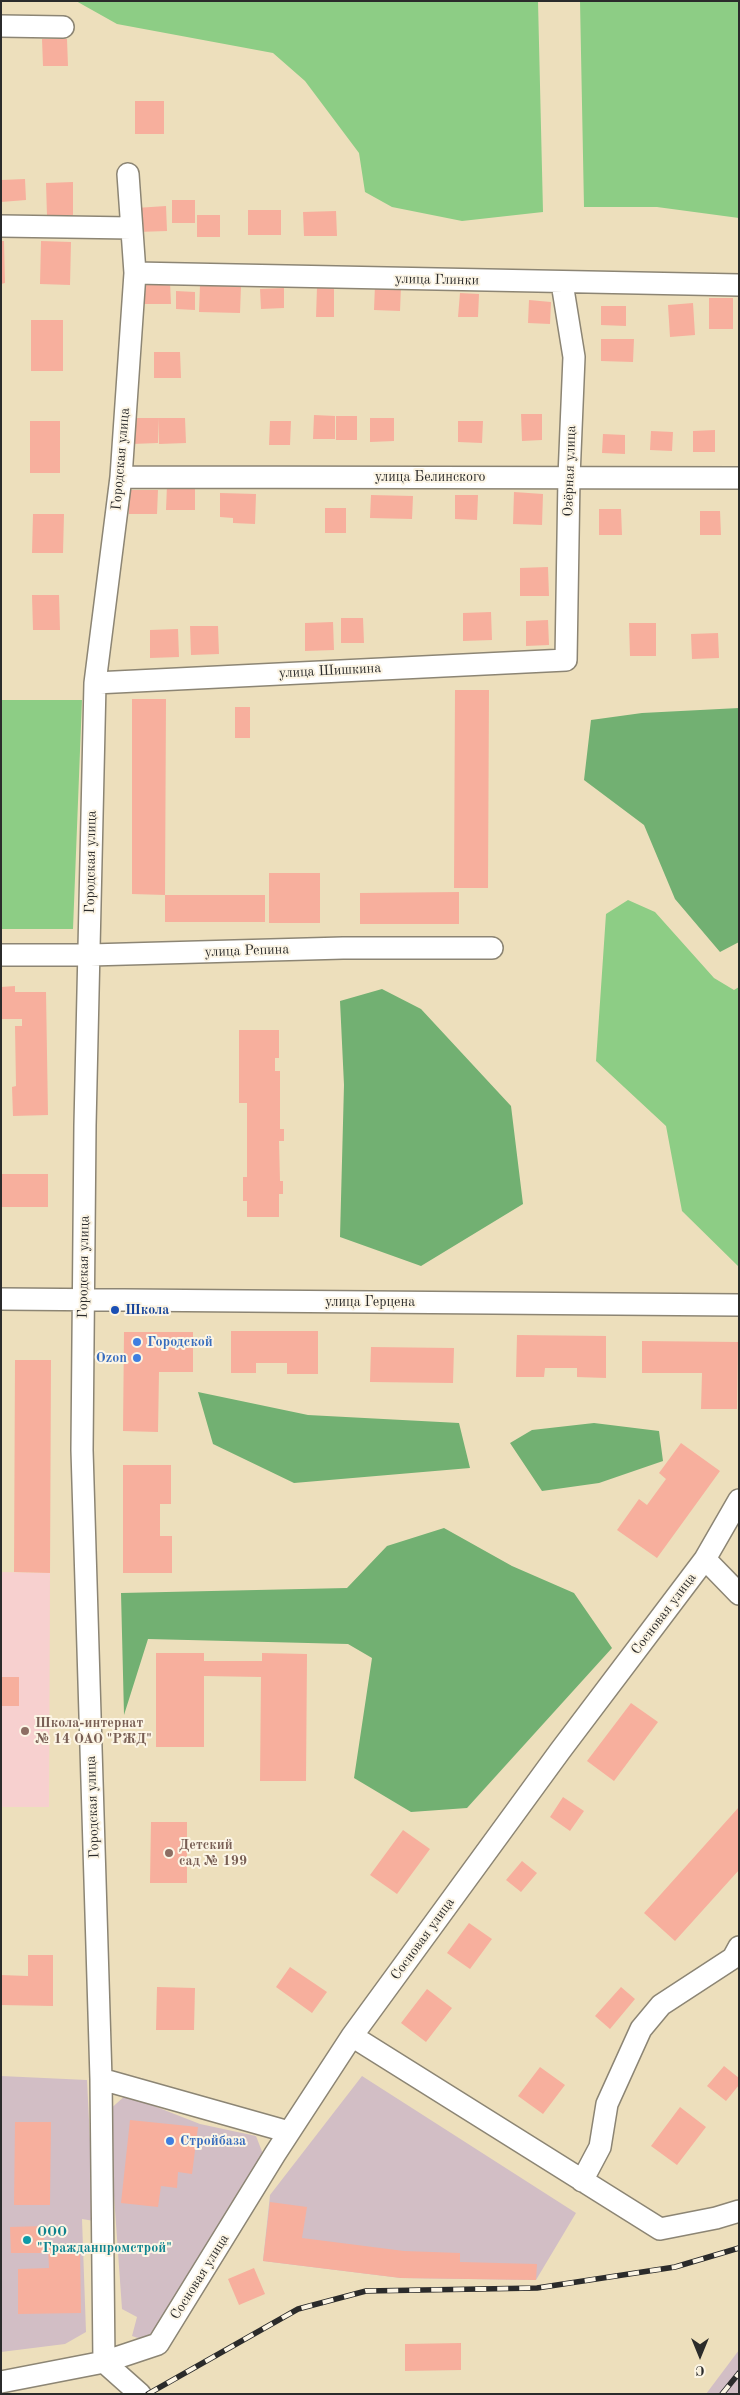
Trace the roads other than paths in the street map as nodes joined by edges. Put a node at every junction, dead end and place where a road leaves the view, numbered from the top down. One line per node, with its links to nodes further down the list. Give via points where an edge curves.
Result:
1 (1, 26): 2 (street)
2 (63, 27)
3 (128, 174): 5 (street, Городская улица)
4 (1, 226): 5 (street)
5 (131, 228): 6 (street, Городская улица)
6 (135, 273): 7 (street, улица Глинки); 10 (street, Городская улица)
7 (562, 283): 8 (street, улица Глинки); 9 (street, Озёрная улица, via 574,357)
8 (739, 285)
9 (569, 477): 10 (street, улица Белинского); 11 (street, улица Белинского); 12 (street, Озёрная улица)
10 (121, 478): 13 (street, Городская улица)
11 (739, 478)
12 (566, 660): 13 (street, улица Шишкина)
13 (95, 683): 16 (street, Городская улица)
14 (492, 948): 16 (street, улица Репина, via 343,948)
15 (1, 955): 16 (street, улица Репина)
16 (90, 955): 18 (street, Городская улица)
17 (1, 1298): 18 (street, улица Герцена)
18 (83, 1299): 19 (street, улица Герцена); 25 (street, Городская улица, via 82,1450)
19 (739, 1305)
20 (739, 1500): 21 (street, Сосновая улица)
21 (705, 1559): 22 (street); 24 (street, Сосновая улица, via 560,1750)
22 (739, 1594)
23 (737, 1955): 27 (street, via 661,2005 641,2030 607,2104 600,2147)
24 (352, 2036): 26 (street, Сосновая улица); 27 (street)
25 (101, 2079): 26 (street); 29 (street, Городская улица)
26 (290, 2132): 29 (street, Сосновая улица, via 158,2344)
27 (582, 2181): 28 (street, via 660,2229)
28 (739, 2211)
29 (104, 2362): 30 (street, Сосновая улица); 31 (street)
30 (1, 2382)
31 (140, 2394)

